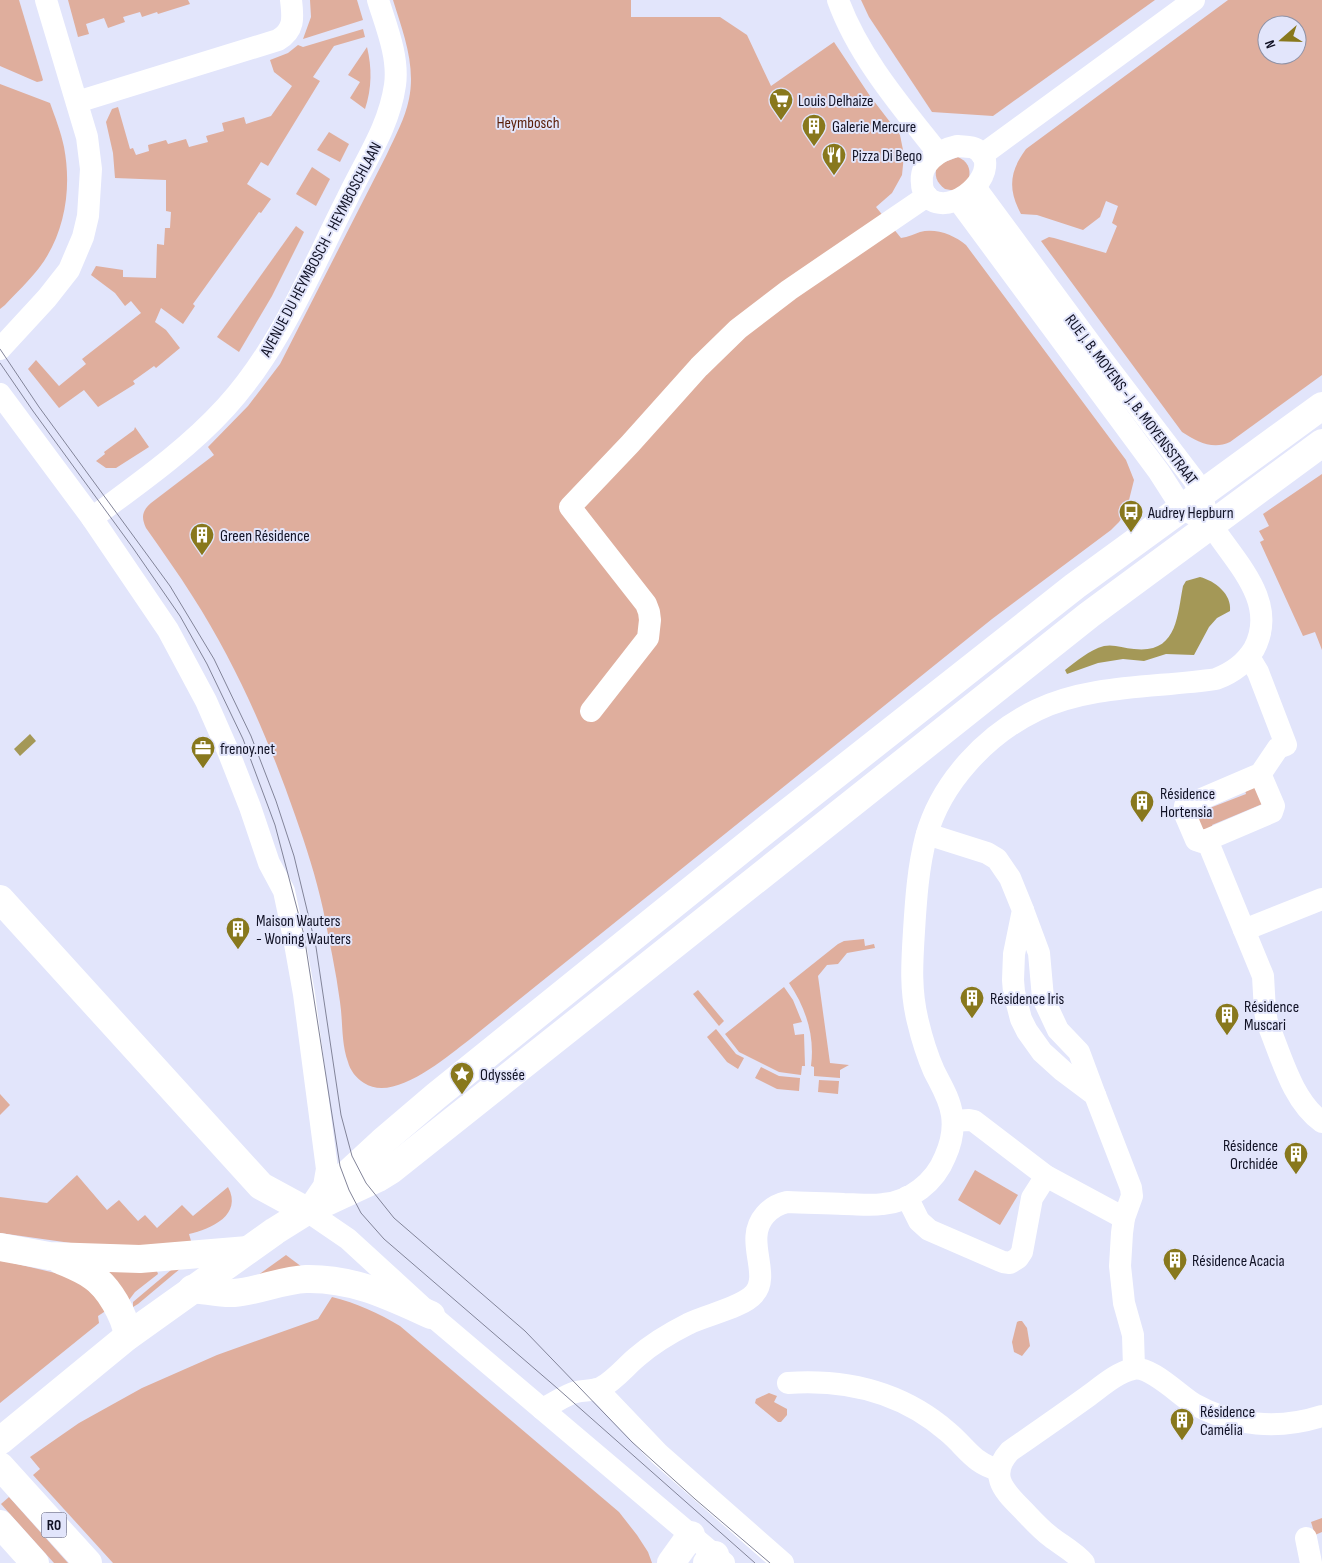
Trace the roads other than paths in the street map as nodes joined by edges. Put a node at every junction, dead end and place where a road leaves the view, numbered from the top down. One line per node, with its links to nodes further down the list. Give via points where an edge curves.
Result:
1 (46, 0): 6 (street)
2 (291, 0): 6 (street, via 292,25 278,40)
3 (378, 0): 17 (street, AVENUE DU HEYMBOSCH - HEYMBOSCHLAAN, via 395,66 391,109 378,141 280,330 238,393 212,421 146,478)
4 (838, 0): 7 (street, via 862,50)
5 (1194, 0): 8 (street)
6 (77, 102): 12 (street, via 87,136 91,169 88,216 83,236 69,270)
7 (938, 153): 8 (street, via 957,146 976,150); 10 (street, via 923,170 922,187)
8 (982, 155): 9 (street, via 984,171)
9 (976, 186): 11 (street); 16 (street, RUE J. B. MOYENS - J. B. MOYENSSTRAAT, via 1194,480)
10 (927, 196): 11 (street, via 940,203); 20 (street, via 789,290 738,329 570,507 646,604 650,620 648,638)
11 (958, 200): 16 (street, RUE J. B. MOYENS - J. B. MOYENSSTRAAT, via 1159,472)
12 (0, 348)
13 (0, 394): 17 (street)
14 (1322, 406): 16 (main road)
15 (1322, 443): 18 (main road)
16 (1192, 501): 18 (street, RUE J. B. MOYENS - J. B. MOYENSSTRAAT); 31 (main road, via 1075,586 572,986 382,1142)
17 (92, 518): 31 (street, via 163,623 192,674 228,751 269,863 284,891 304,994 327,1169 324,1186)
18 (1211, 525): 19 (street, RUE J. B. MOYENS - J. B. MOYENSSTRAAT, via 1247,575 1257,596 1261,630); 31 (main road, via 1089,615 391,1170)
19 (1249, 657): 21 (street, via 1286,745 1278,748); 22 (street, via 1216,679 1088,694 1052,704 1026,716 992,739 957,777 938,807)
20 (591, 711)
21 (1259, 776): 23 (street, via 1274,806 1272,812); 23 (street, via 1185,806 1184,812 1195,838 1200,842)
22 (927, 834): 27 (street, via 917,887 913,1001 928,1056 949,1100); 32 (street, via 987,853 997,859 1010,878 1023,910 1014,954 1013,980 1021,1019 1042,1052 1095,1095 1131,1188 1132,1196)
23 (1207, 840): 26 (street)
24 (0, 899): 31 (main road, via 261,1186)
25 (1322, 899): 26 (street)
26 (1244, 930): 28 (street, via 1263,976 1264,1012 1285,1066 1300,1098)
27 (953, 1120): 29 (street, via 969,1120 980,1125); 30 (street, via 950,1145 943,1163 924,1186)
28 (1322, 1122)
29 (1046, 1176): 30 (street, via 1032,1198 1022,1252 1010,1264 930,1230 920,1221); 32 (street)
30 (908, 1197): 41 (street, via 883,1204 787,1202 776,1205 756,1230 760,1274 755,1294 661,1339)
31 (307, 1211): 34 (main road); 37 (street, via 348,1239)
32 (1124, 1218): 39 (street, via 1121,1285 1133,1335)
33 (0, 1247): 35 (main road)
34 (248, 1250): 35 (main road, via 140,1259); 36 (main road)
35 (49, 1256): 38 (main road, via 94,1277 118,1308)
36 (192, 1289): 37 (main road, via 233,1293 305,1279 337,1281 380,1291); 38 (main road)
37 (430, 1315): 42 (street)
38 (128, 1336): 44 (main road)
39 (1134, 1368): 43 (street, via 1144,1370 1193,1403 1227,1418 1278,1424); 46 (street, via 1114,1378 1010,1452)
40 (788, 1383): 46 (street, via 842,1384 888,1395 926,1415 985,1466)
41 (597, 1389): 42 (street, via 575,1393); 54 (street, via 659,1454)
42 (542, 1409): 48 (street)
43 (1322, 1416)
44 (0, 1441)
45 (0, 1466): 52 (main road, R0)
46 (1000, 1470): 55 (street, via 1001,1485 1011,1498 1048,1535)
47 (0, 1524): 51 (main road, R0)
48 (691, 1535): 50 (street); 53 (main road)
49 (1306, 1538): 56 (street)
50 (715, 1560)
51 (35, 1563)
52 (88, 1563)
53 (671, 1563)
54 (783, 1563)
55 (1084, 1563)
56 (1311, 1563)

